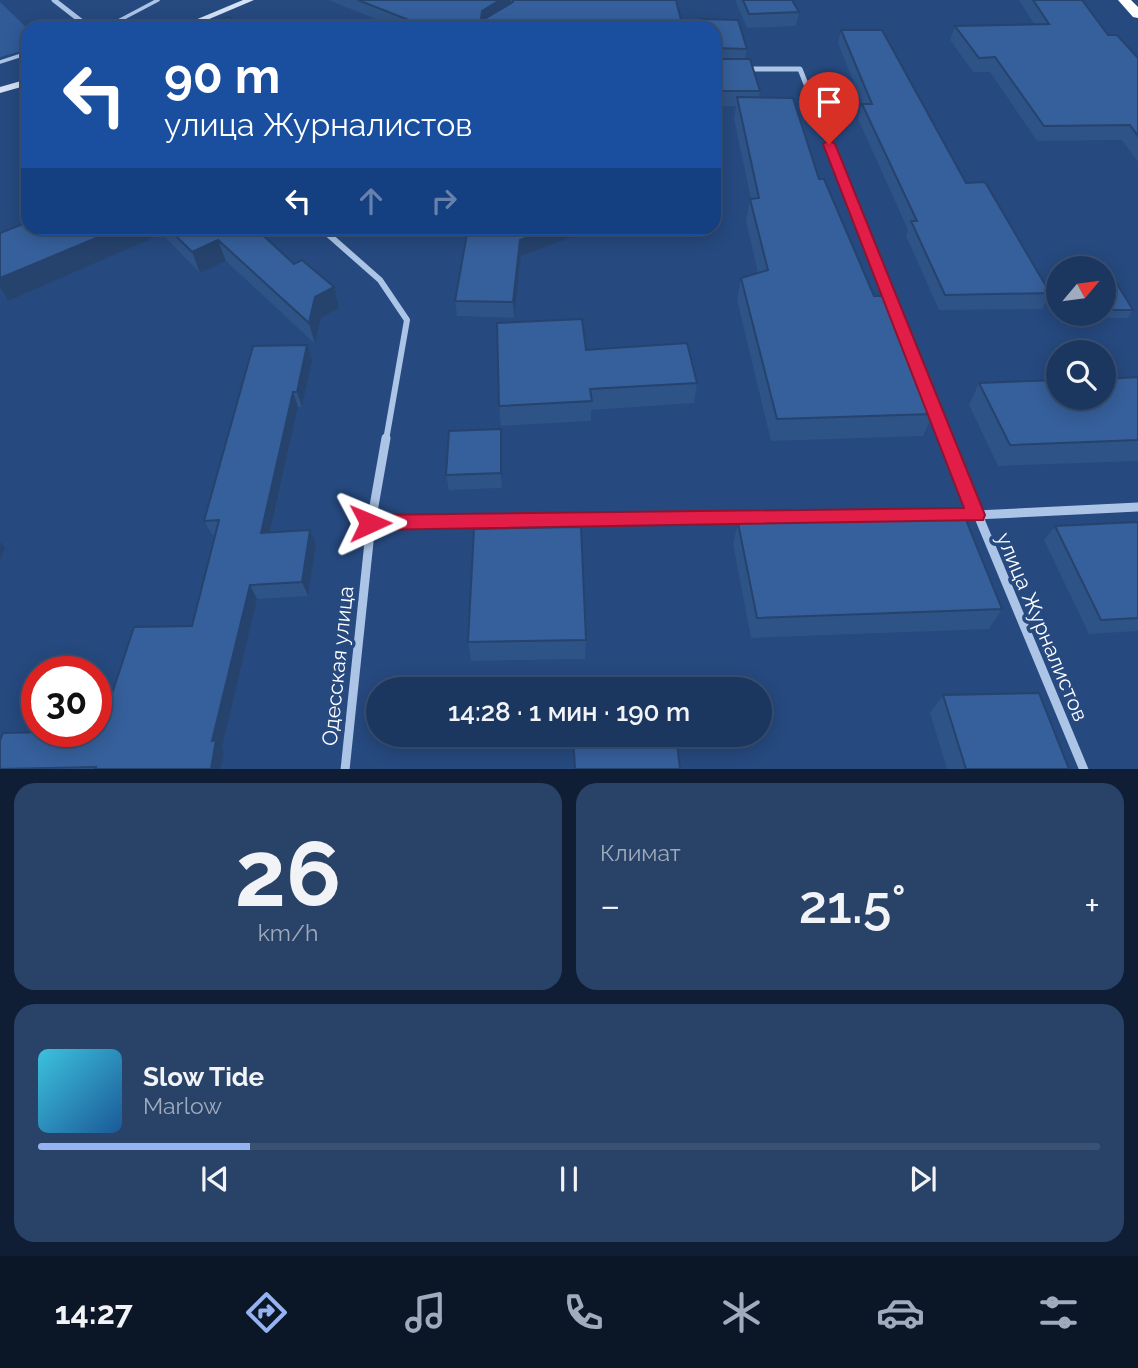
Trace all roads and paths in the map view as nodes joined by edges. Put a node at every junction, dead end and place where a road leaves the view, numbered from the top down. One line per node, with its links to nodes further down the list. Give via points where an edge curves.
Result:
1 (54, 0): 6 (street)
2 (158, 0): 7 (lane)
3 (250, 0): 8 (street)
4 (1124, 0): 5 (highway)
5 (1138, 13)
6 (81, 21)
7 (118, 21)
8 (198, 21)
9 (21, 55): 10 (lane)
10 (0, 62)
11 (738, 69): 16 (street, улица Журналистов, via 800,69)
12 (21, 84): 13 (street)
13 (0, 90)
14 (329, 235): 17 (street, Одесская улица, via 380,280 407,320)
15 (1138, 507): 16 (street)
16 (976, 515): 17 (street); 19 (street, улица Журналистов)
17 (370, 523): 18 (street, Одесская улица)
18 (345, 769)
19 (1084, 769)

